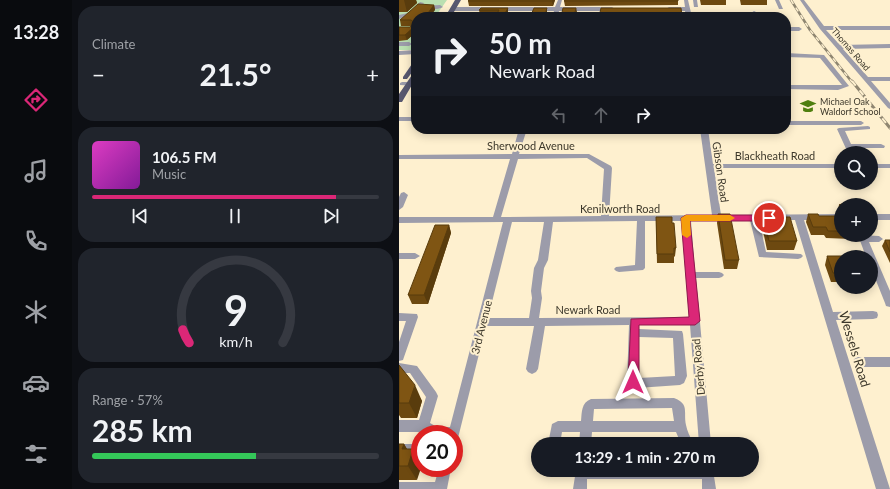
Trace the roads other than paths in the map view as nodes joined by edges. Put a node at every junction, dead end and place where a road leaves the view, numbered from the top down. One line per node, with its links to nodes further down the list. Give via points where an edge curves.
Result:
1 (416, 0): 8 (street)
2 (439, 0): 8 (street, via 437,7)
3 (458, 0): 10 (main road)
4 (560, 0): 11 (street)
5 (686, 0): 14 (street)
6 (777, 0): 9 (street)
7 (802, 0): 24 (street, Thomas Road)
8 (422, 4): 15 (street)
9 (781, 8)
10 (453, 9): 11 (street); 16 (main road)
11 (558, 9): 12 (street); 17 (street)
12 (621, 9)
13 (661, 9): 14 (street)
14 (687, 9): 18 (street)
15 (413, 12)
16 (451, 12)
17 (557, 12)
18 (688, 12)
19 (411, 13): 20 (street)
20 (408, 16): 21 (street); 22 (street); 23 (street)
21 (411, 16)
22 (399, 18)
23 (404, 21)
24 (822, 28): 25 (street); 31 (street, Thomas Road)
25 (890, 28)
26 (791, 29): 27 (street)
27 (799, 29)
28 (399, 44): 29 (street)
29 (409, 44)
30 (890, 46): 31 (street)
31 (839, 47): 35 (street, Thomas Road)
32 (890, 51): 35 (street)
33 (399, 52): 34 (street)
34 (411, 52)
35 (843, 53): 40 (street, Thomas Road)
36 (791, 55): 43 (street, via 822,56 846,84 845,87)
37 (399, 56): 38 (street)
38 (411, 56)
39 (411, 75): 42 (main road)
40 (865, 79): 41 (street); 45 (street, Thomas Road)
41 (890, 79)
42 (407, 85): 44 (main road)
43 (791, 87)
44 (399, 100)
45 (890, 107)
46 (399, 119): 47 (street)
47 (411, 119)
48 (791, 123): 49 (street)
49 (861, 123)
50 (868, 128): 53 (street, via 841,129)
51 (522, 134): 56 (street)
52 (705, 134): 58 (street, Gibson Road)
53 (850, 146)
54 (878, 146): 55 (street)
55 (881, 146)
56 (515, 156): 57 (street, Sherwood Avenue); 73 (street, Sherwood Avenue, via 587,156 607,166); 76 (street)
57 (399, 157)
58 (709, 166): 59 (street, Blackheath Road); 68 (street, Gibson Road)
59 (834, 166)
60 (878, 166): 61 (street)
61 (890, 166)
62 (404, 195): 63 (street)
63 (399, 207)
64 (834, 217): 70 (street, Kenilworth Road)
65 (878, 217): 66 (street)
66 (890, 217)
67 (686, 218): 68 (street, Kenilworth Road); 74 (street, Kenilworth Road); 82 (street, Derby Road)
68 (717, 218): 69 (street, Kenilworth Road)
69 (754, 218): 70 (street, Kenilworth Road); 79 (street, via 762,255)
70 (799, 218): 87 (street, Wessels Road)
71 (509, 219): 72 (street, Kenilworth Road); 76 (street, Kenilworth Road); 91 (street, 3rd Avenue)
72 (549, 219): 73 (street, Kenilworth Road); 92 (street, via 536,291)
73 (605, 219): 74 (street, Kenilworth Road)
74 (641, 219): 80 (street, via 640,268)
75 (399, 220): 76 (street, Kenilworth Road)
76 (497, 220)
77 (399, 256): 78 (street)
78 (415, 256)
79 (798, 256)
80 (619, 269)
81 (878, 271): 84 (street)
82 (690, 275): 83 (street); 90 (street, Derby Road)
83 (719, 275)
84 (887, 289): 85 (street)
85 (890, 302)
86 (873, 315): 87 (street)
87 (830, 316): 118 (street, Wessels Road)
88 (399, 317): 94 (street, via 413,317)
89 (634, 321): 90 (street, Newark Road); 92 (street, Newark Road); 93 (street)
90 (695, 321): 108 (street, Derby Road)
91 (482, 322): 92 (street, Newark Road); 100 (street, 3rd Avenue)
92 (536, 322): 98 (street)
93 (634, 333): 93 (street, via 633,382 680,380 678,334)
94 (399, 356)
95 (858, 362): 96 (street)
96 (890, 362)
97 (399, 368): 99 (street, via 413,370 432,396)
98 (532, 369)
99 (423, 425)
100 (456, 425)
101 (399, 426): 102 (street)
102 (411, 426)
103 (680, 426): 104 (street); 104 (street, via 679,406 674,403 591,404 588,407); 107 (street)
104 (586, 427): 105 (street, via 557,427); 106 (street)
105 (555, 437)
106 (585, 437)
107 (684, 437)
108 (704, 437)
109 (399, 450): 110 (street)
110 (411, 450)
111 (443, 477): 115 (street)
112 (582, 477): 116 (street)
113 (708, 477): 117 (street)
114 (399, 488): 115 (street)
115 (440, 489)
116 (581, 489)
117 (709, 489)
118 (883, 489)

